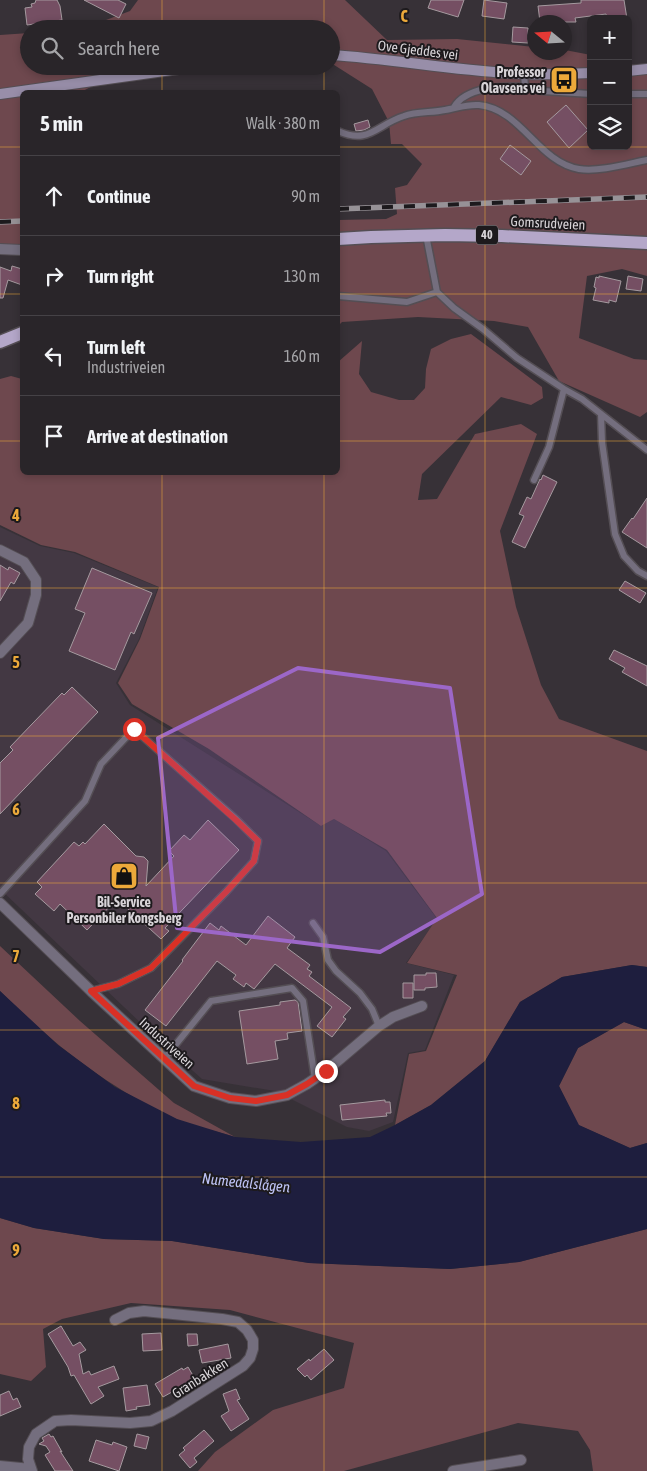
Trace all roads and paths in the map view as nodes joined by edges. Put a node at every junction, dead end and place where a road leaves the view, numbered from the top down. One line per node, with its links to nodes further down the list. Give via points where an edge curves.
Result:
1 (340, 56): 5 (street, Ove Gjeddes vei)
2 (646, 70): 3 (street)
3 (632, 71)
4 (587, 73): 5 (street, Ove Gjeddes vei)
5 (524, 74): 7 (lane)
6 (141, 75): 8 (street)
7 (525, 87): 11 (lane); 14 (lane, via 480,91 461,98)
8 (43, 90)
9 (20, 92): 10 (street)
10 (0, 94)
11 (587, 94)
12 (632, 94): 13 (lane)
13 (647, 94)
14 (454, 107): 15 (lane, via 395,118 363,136 348,136); 16 (lane, via 481,105 504,114 557,160 578,169 599,169)
15 (340, 132)
16 (647, 160)
17 (426, 235): 18 (main road, Gomsrudveien / 40); 19 (main road, Gomsrudveien / 40); 22 (lane)
18 (340, 239)
19 (644, 244)
20 (0, 249): 21 (street)
21 (20, 250)
22 (437, 292): 23 (lane, via 407,302); 26 (lane, via 517,358)
23 (340, 296)
24 (20, 334): 25 (main road)
25 (0, 342)
26 (564, 389): 27 (lane); 29 (lane, via 549,447)
27 (601, 414): 28 (lane); 31 (lane, via 615,534 624,556)
28 (647, 450)
29 (534, 480)
30 (0, 550): 32 (street, via 24,562 36,580 36,595 28,624)
31 (647, 576)
32 (0, 653)
33 (0, 894): 36 (lane, via 85,801 101,764 134,729 258,841 254,861 151,968 118,984)
34 (0, 903): 36 (street, Industriveien)
35 (313, 923): 38 (lane, via 323,937 328,960 360,993)
36 (91, 991): 39 (street, Industriveien)
37 (422, 1006): 38 (street, Industriveien)
38 (379, 1026): 40 (street, Industriveien)
39 (164, 1059): 40 (street, Industriveien, via 194,1086 230,1098 256,1101 287,1095); 40 (lane, via 211,1001 292,988 303,1001)
40 (315, 1079)
41 (115, 1320): 44 (street, Granbakken, via 129,1313 144,1311 238,1322 253,1340 253,1349 250,1358 235,1372 151,1421 54,1421 36,1434 29,1447 28,1459)
42 (521, 1460): 45 (street)
43 (0, 1466): 44 (street, Granbakken)
44 (32, 1470)
45 (454, 1471)

